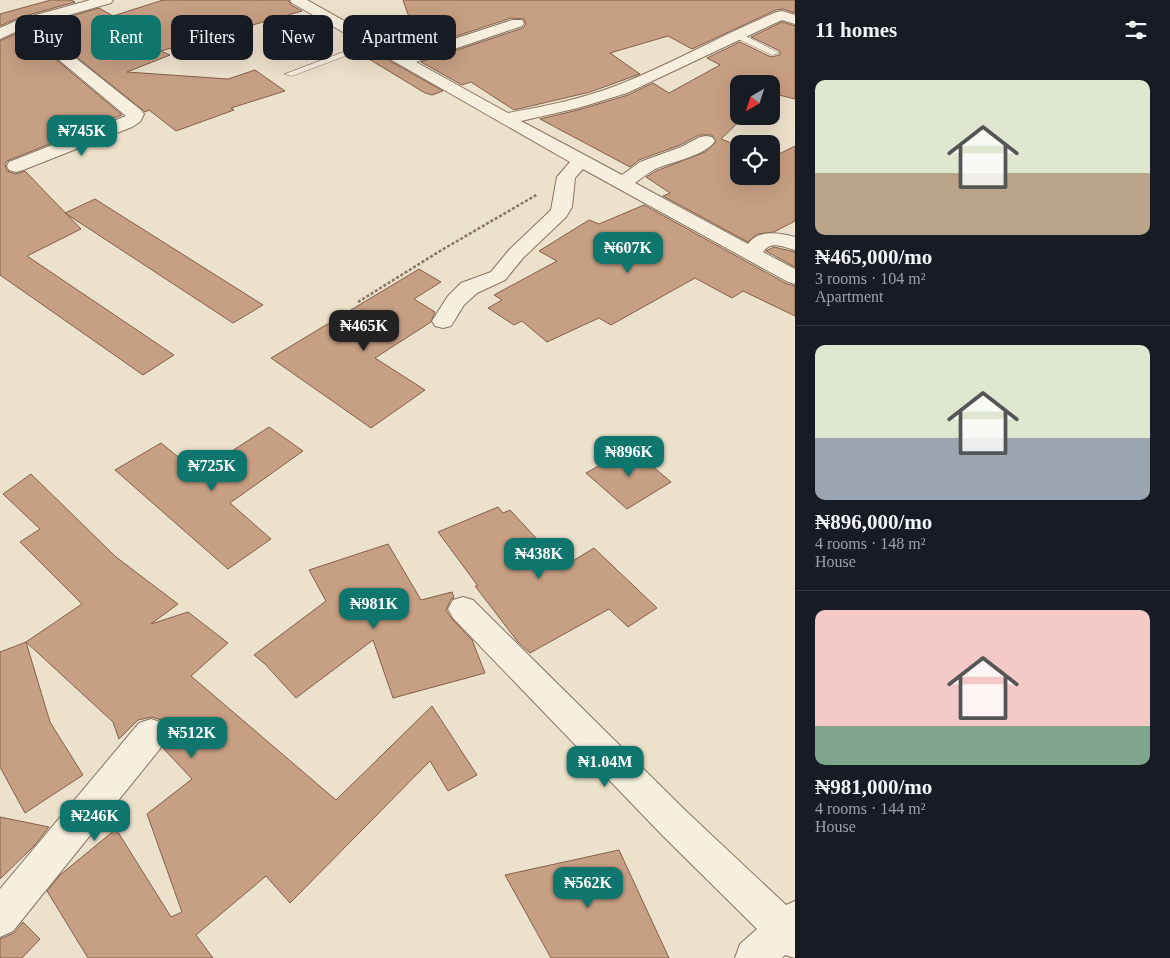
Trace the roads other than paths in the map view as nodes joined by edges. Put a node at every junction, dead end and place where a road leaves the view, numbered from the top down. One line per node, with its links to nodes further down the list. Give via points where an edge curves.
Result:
1 (106, 0): 3 (street)
2 (297, 0): 7 (street)
3 (52, 15)
4 (795, 20): 9 (street, via 782,15)
5 (517, 24): 13 (street)
6 (15, 27): 8 (street)
7 (343, 27)
8 (0, 34)
9 (737, 35): 10 (lane); 15 (street, via 600,97)
10 (776, 53)
11 (343, 55): 14 (lane)
12 (69, 60): 18 (street, via 135,114 134,118)
13 (403, 61): 15 (street)
14 (289, 74)
15 (505, 119): 17 (street)
16 (706, 141): 19 (street, via 647,166)
17 (582, 160): 19 (street); 23 (street, via 566,177 559,213 498,276 469,288)
18 (16, 166)
19 (623, 183): 21 (street)
20 (795, 244): 21 (street, via 776,238 759,242)
21 (751, 254): 22 (street)
22 (795, 278)
23 (443, 321)
24 (463, 609): 27 (street, via 675,824)
25 (151, 734): 26 (street)
26 (0, 918)
27 (792, 930): 28 (street)
28 (754, 958)

